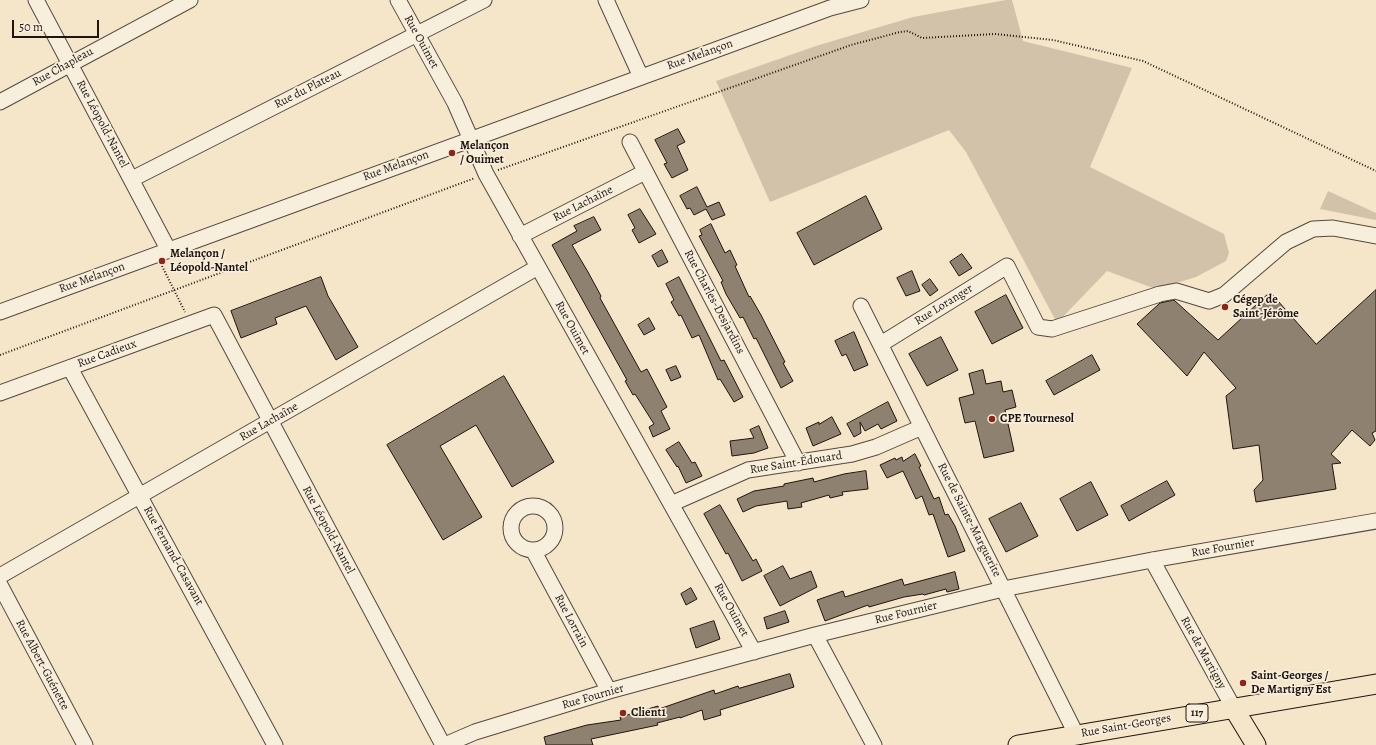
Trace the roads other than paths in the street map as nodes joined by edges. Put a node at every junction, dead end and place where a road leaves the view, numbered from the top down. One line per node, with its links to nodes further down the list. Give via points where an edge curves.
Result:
1 (36, 0): 8 (street, Rue Léopold-Nantel)
2 (190, 0): 8 (street, Rue Chapleau)
3 (398, 0): 7 (street, Rue Ouimet)
4 (484, 0): 7 (street, Rue du Plateau)
5 (606, 0): 9 (street)
6 (861, 0): 9 (street, Rue Melançon, via 830,8)
7 (416, 33): 11 (street, Rue Ouimet, via 455,103); 14 (street, Rue du Plateau)
8 (70, 63): 10 (street, Rue Chapleau); 14 (street, Rue Léopold-Nantel)
9 (641, 76): 11 (street, Rue Melançon)
10 (0, 102)
11 (470, 139): 15 (street, Rue Ouimet); 17 (street, Rue Melançon)
12 (630, 142): 13 (street, Rue Charles-Desjardins)
13 (645, 172): 15 (street, Rue Lachaîne); 27 (street, Rue Charles-Desjardins)
14 (132, 179): 17 (street, Rue Léopold-Nantel)
15 (520, 236): 18 (street, Rue Ouimet)
16 (1376, 236): 22 (street, Rue Loranger, via 1334,228 1313,229 1286,242 1224,295 1210,301 1176,291 1052,329 1038,327 1007,266)
17 (162, 251): 20 (street, Rue Melançon)
18 (538, 267): 25 (street, Rue Lachaîne); 29 (street, Rue Ouimet)
19 (861, 306): 22 (street, Rue de Sainte-Marguerite)
20 (0, 312)
21 (214, 315): 23 (street, Rue Cadieux); 25 (street, Rue Léopold-Nantel)
22 (880, 344): 26 (street, Rue de Sainte-Marguerite)
23 (70, 368): 24 (street, Rue Cadieux); 28 (street, Rue Fernand-Casavant)
24 (0, 393)
25 (270, 421): 28 (street, Rue Lachaîne); 44 (street, Rue Léopold-Nantel)
26 (922, 427): 27 (street, Rue Saint-Édouard, via 876,447 852,454); 35 (street, Rue de Sainte-Marguerite)
27 (798, 462): 29 (street, Rue Saint-Édouard, via 748,470)
28 (140, 496): 33 (street, Rue Lachaîne); 43 (street, Rue Fernand-Casavant)
29 (671, 504): 37 (street, Rue Ouimet)
30 (1376, 521): 32 (street, Rue Fournier)
31 (533, 550): 39 (street, Rue Lorrain)
32 (1152, 560): 35 (street, Rue Fournier); 40 (street, Rue de Martigny)
33 (0, 576)
34 (0, 584): 42 (street, Rue Albert-Guénette)
35 (1003, 589): 36 (street, Rue Fournier); 41 (street, Rue de Sainte-Marguerite)
36 (815, 636): 37 (street, Rue Fournier); 45 (street)
37 (754, 652): 39 (street, Rue Fournier)
38 (1376, 684): 40 (main road, Rue Saint-Georges / 117)
39 (609, 691): 44 (street, Rue Fournier, via 475,732)
40 (1233, 707): 41 (main road, Rue Saint-Georges / 117); 47 (main road, Rue de Martigny)
41 (1076, 734): 46 (main road, Rue Saint-Georges / 117)
42 (85, 745)
43 (275, 745)
44 (444, 745)
45 (874, 745)
46 (1018, 745)
47 (1256, 745)

